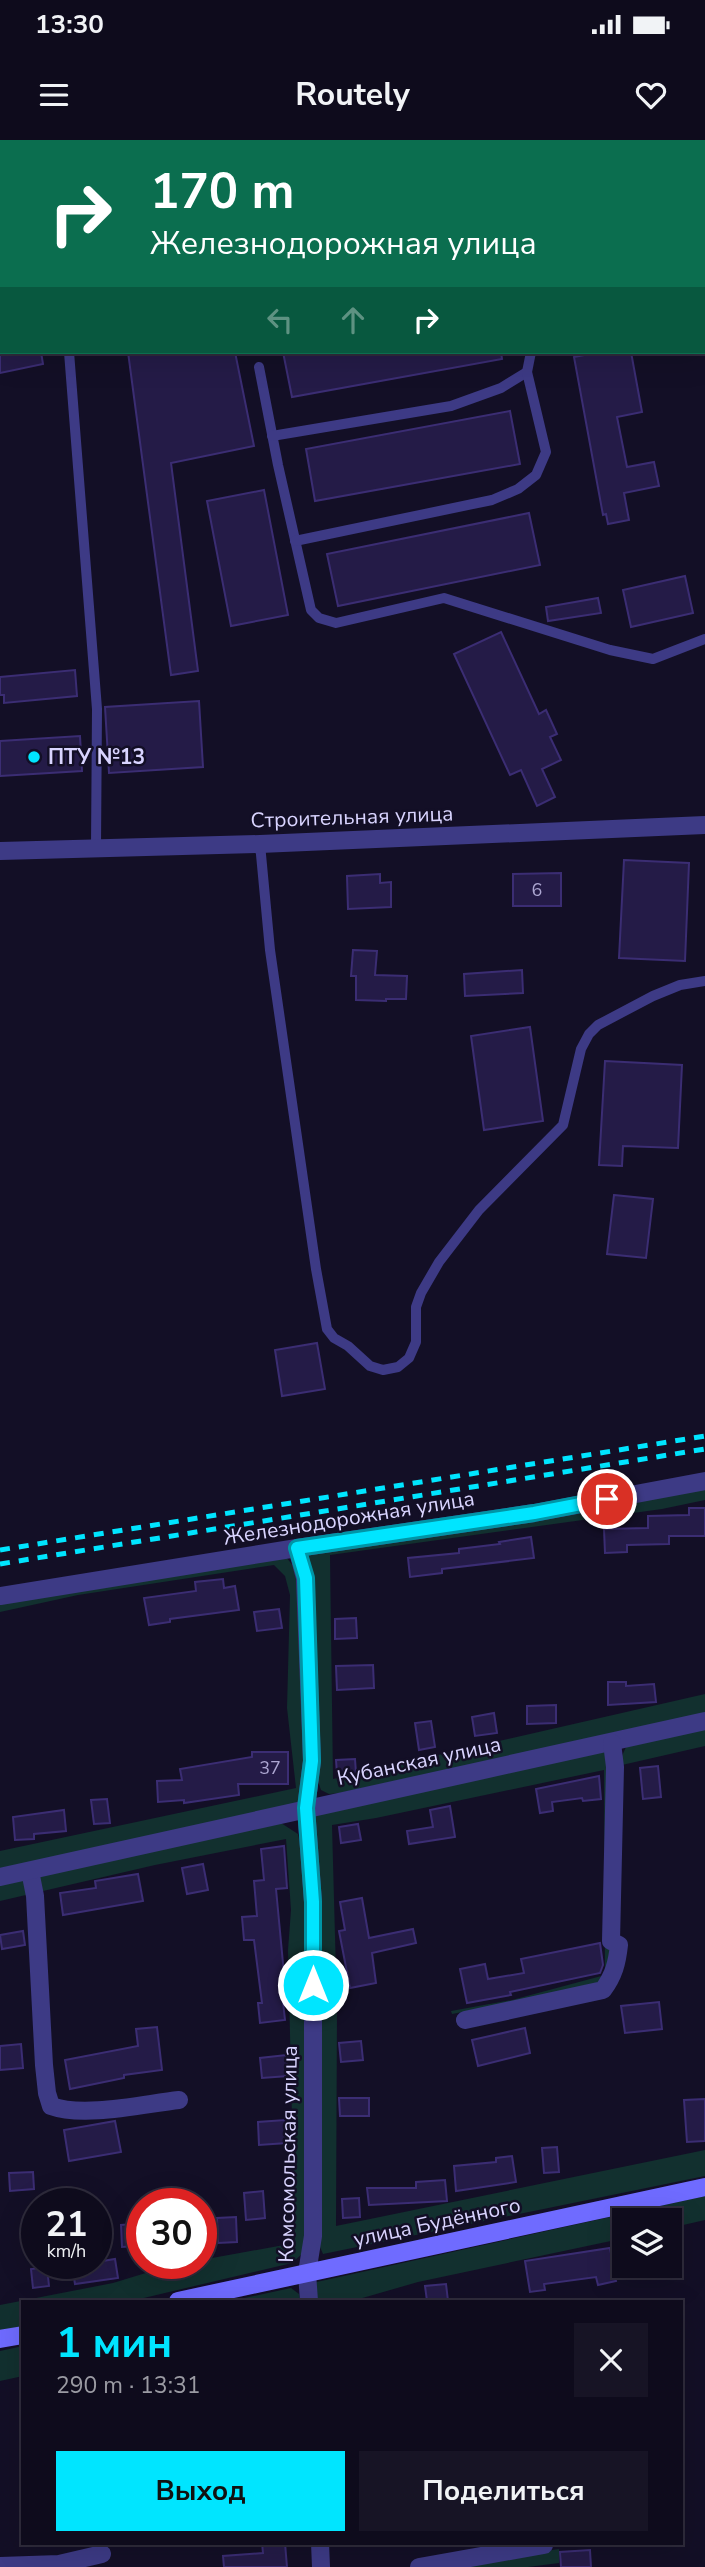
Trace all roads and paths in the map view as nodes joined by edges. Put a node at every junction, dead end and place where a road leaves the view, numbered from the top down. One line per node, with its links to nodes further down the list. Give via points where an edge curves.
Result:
1 (69, 354): 10 (lane, via 97,709)
2 (531, 354): 4 (lane)
3 (260, 367): 5 (lane)
4 (527, 372): 5 (lane, via 451,407); 6 (lane, via 546,452 537,475 492,500)
5 (272, 436): 6 (lane)
6 (295, 541): 7 (lane, via 311,610 319,618 336,622 444,598 653,659)
7 (705, 639)
8 (705, 825): 9 (street, Строительная улица)
9 (260, 844): 10 (street, Строительная улица); 12 (lane, via 270,950 327,1329 370,1366 383,1370 410,1358 421,1293 479,1210 563,1125 580,1049 589,1034 653,996)
10 (96, 847): 11 (street, Строительная улица)
11 (0, 851)
12 (705, 981)
13 (705, 1481): 14 (street, Железнодорожная улица, via 534,1513)
14 (297, 1548): 15 (street, Железнодорожная улица); 18 (street, Комсомольская улица, via 306,1578 312,1761)
15 (0, 1597)
16 (705, 1721): 17 (street, Кубанская улица)
17 (612, 1743): 18 (street, Кубанская улица); 21 (street, via 611,1941 619,1945 612,1977 603,1990)
18 (306, 1808): 19 (street, Кубанская улица); 24 (street, Комсомольская улица, via 313,1902 313,2236)
19 (30, 1871): 20 (street, Кубанская улица); 22 (street, via 51,2106 86,2111)
20 (0, 1877)
21 (465, 2020)
22 (179, 2101)
23 (705, 2187): 24 (street, улица Будённого)
24 (307, 2273): 25 (street, улица Будённого); 26 (street, Комсомольская улица)
25 (183, 2300)
26 (309, 2300)
27 (21, 2334): 28 (street)
28 (0, 2339)
29 (320, 2545): 33 (street)
30 (544, 2545): 34 (street)
31 (102, 2554): 32 (street, via 59,2564)
32 (0, 2566)
33 (321, 2567)
34 (419, 2567)

